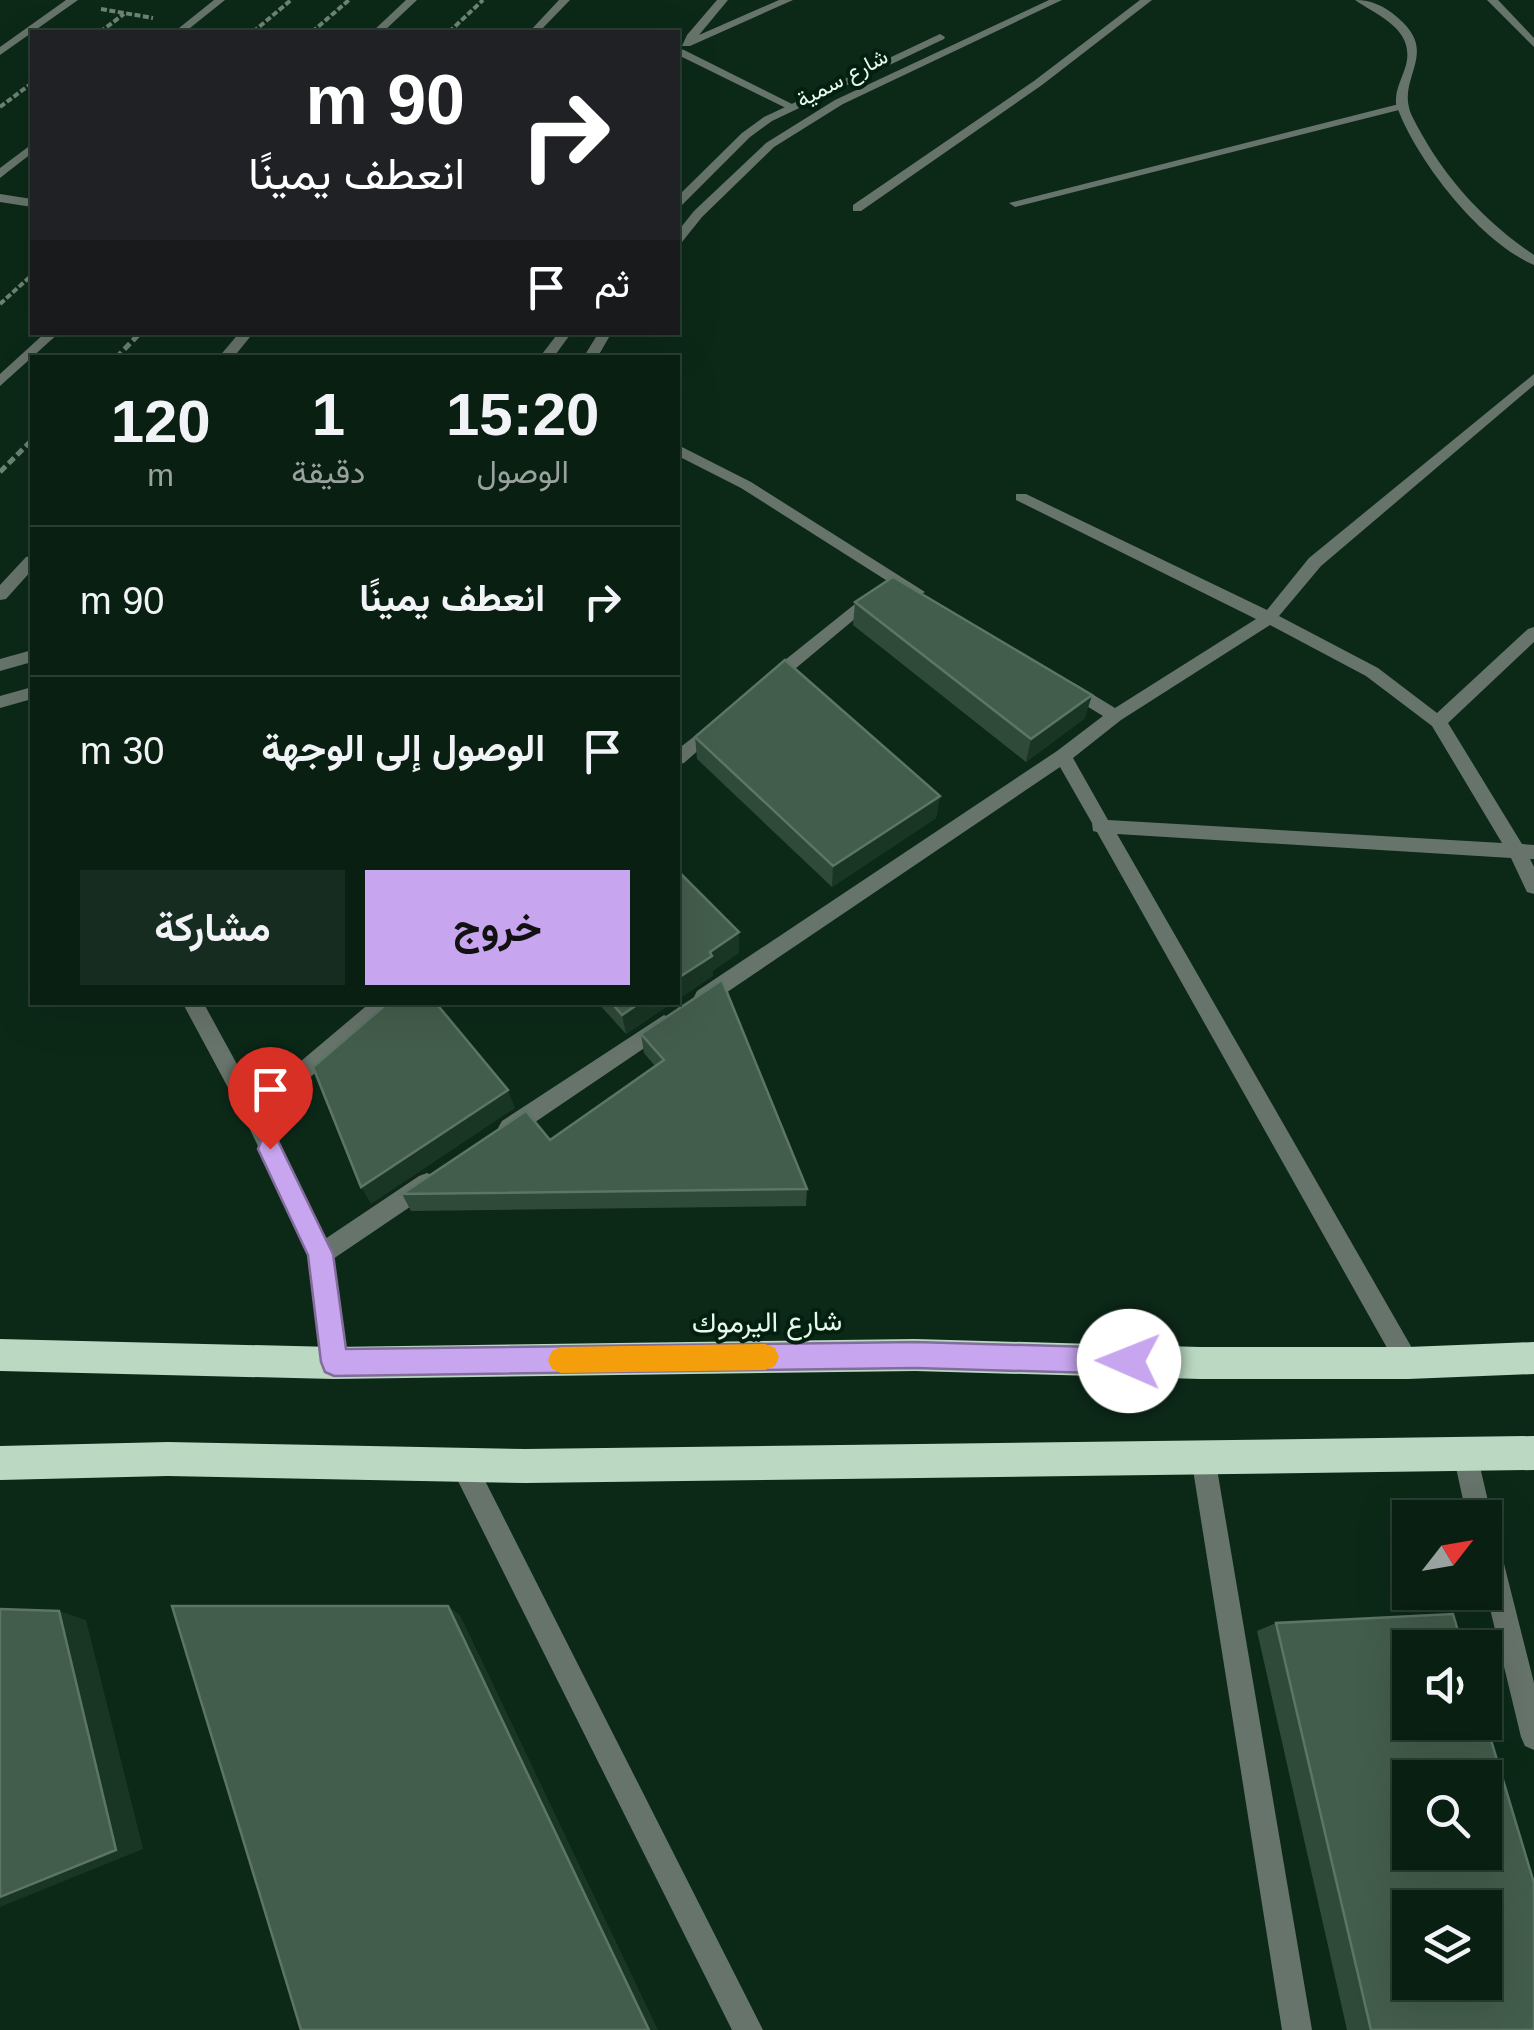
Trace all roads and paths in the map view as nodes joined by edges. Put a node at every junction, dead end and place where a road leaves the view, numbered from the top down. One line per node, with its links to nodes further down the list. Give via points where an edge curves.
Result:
1 (220, 0): 17 (street)
2 (291, 0): 20 (path)
3 (349, 0): 21 (path)
4 (412, 0): 22 (street)
5 (483, 0): 23 (path)
6 (565, 0): 24 (street)
7 (723, 0): 28 (street)
8 (788, 0): 28 (street)
9 (1024, 0): 15 (street)
10 (1056, 0): 41 (street, شارع سمية, via 838,102 770,145)
11 (1147, 0): 40 (street)
12 (1360, 0): 31 (street, via 1392,17 1412,45)
13 (1492, 0): 27 (street)
14 (71, 2): 16 (path); 18 (street)
15 (1007, 8)
16 (126, 14): 17 (path); 19 (path)
17 (184, 28)
18 (31, 30)
19 (103, 30)
20 (255, 30)
21 (314, 30)
22 (380, 30)
23 (451, 30)
24 (536, 30)
25 (954, 30): 33 (street, شارع سمية)
26 (30, 31): 29 (street)
27 (1534, 44)
28 (681, 50): 33 (street)
29 (0, 52)
30 (30, 84): 32 (path)
31 (1402, 106): 39 (street); 42 (street, via 1467,212)
32 (0, 107)
33 (792, 108): 37 (street, شارع سمية, via 746,135)
34 (30, 150): 35 (street)
35 (0, 174)
36 (0, 198): 38 (street)
37 (680, 200)
38 (30, 203)
39 (1016, 203)
40 (856, 208)
41 (680, 236)
42 (1534, 261)
43 (30, 277): 44 (path)
44 (0, 304)
45 (51, 335): 53 (street)
46 (139, 335): 49 (path)
47 (245, 335): 50 (street)
48 (564, 335): 51 (street)
49 (119, 355)
50 (228, 355)
51 (548, 355)
52 (1534, 378): 62 (street, via 1315,562)
53 (0, 382)
54 (30, 442): 56 (path)
55 (680, 451): 59 (street)
56 (0, 472)
57 (1021, 498): 62 (street)
58 (30, 563): 60 (street)
59 (894, 577): 61 (street); 68 (street)
60 (0, 595)
61 (925, 597)
62 (1269, 618): 71 (street); 72 (street, via 1372,672)
63 (1534, 634): 72 (street)
64 (30, 657): 65 (street)
65 (0, 665)
66 (1052, 676): 71 (street)
67 (30, 696): 69 (street)
68 (750, 698)
69 (0, 702)
70 (735, 710): 73 (street)
71 (1115, 716): 74 (street)
72 (1438, 722): 76 (street)
73 (680, 756)
74 (1063, 756): 75 (street); 81 (street)
75 (1099, 826): 76 (street); 87 (street)
76 (1526, 851): 77 (street)
77 (1534, 887)
78 (194, 1005): 80 (street)
79 (382, 1005): 80 (street)
80 (253, 1114): 83 (street)
81 (486, 1144)
82 (452, 1166): 83 (street)
83 (321, 1254): 86 (street)
84 (0, 1355): 86 (highway, شارع اليرموك)
85 (1534, 1358): 87 (highway, شارع اليرموك)
86 (334, 1362): 87 (highway, شارع اليرموك, via 915,1355)
87 (1408, 1363)
88 (1534, 1453): 89 (highway)
89 (1465, 1454): 90 (highway); 93 (street)
90 (1202, 1457): 92 (highway); 97 (street)
91 (0, 1464): 92 (highway)
92 (463, 1464): 96 (street)
93 (1476, 1500)
94 (1502, 1606): 95 (street)
95 (1534, 1737)
96 (748, 2030)
97 (1298, 2030)

